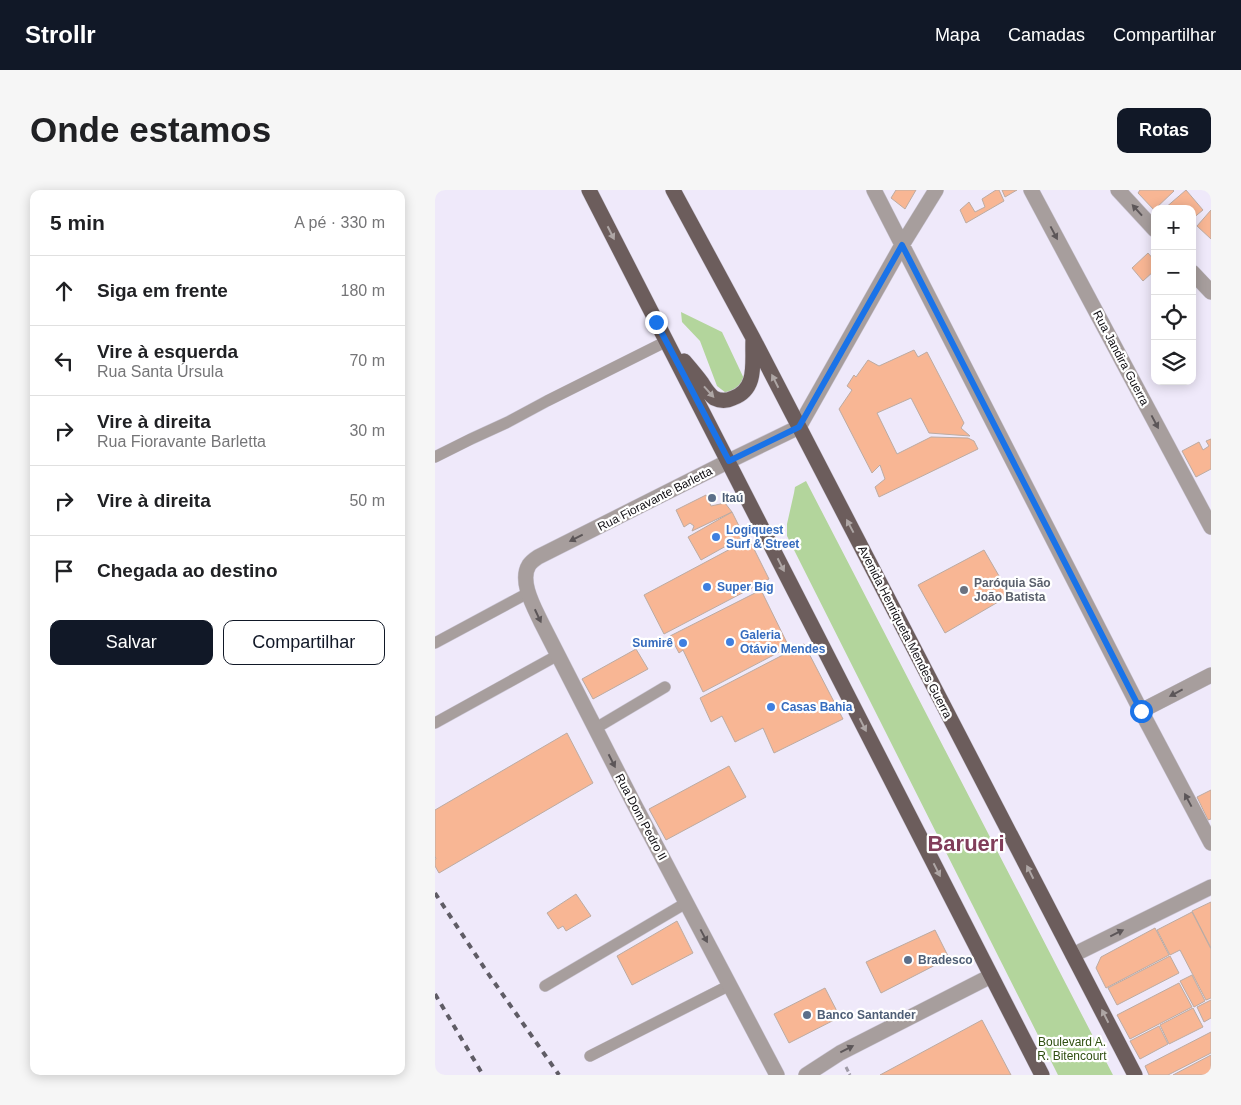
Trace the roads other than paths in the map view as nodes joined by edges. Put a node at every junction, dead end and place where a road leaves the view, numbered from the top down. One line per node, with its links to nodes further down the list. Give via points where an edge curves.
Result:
1 (589, 190): 12 (main road, one-way to 12)
2 (673, 190): 11 (main road, Avenida Henriqueta Mendes Guerra)
3 (874, 190): 8 (street)
4 (936, 190): 8 (street)
5 (1031, 190): 16 (street, Rua Jandira Guerra, one-way to 16)
6 (1119, 190): 7 (street, one-way to 6)
7 (1151, 226)
8 (902, 245): 13 (street); 23 (street)
9 (1196, 276): 10 (street)
10 (1211, 292)
11 (753, 338): 12 (main road, one-way to 11, via 710,394 723,401 741,394 749,386); 13 (main road, Avenida Henriqueta Mendes Guerra, one-way to 11)
12 (667, 341): 14 (lane); 15 (main road)
13 (799, 427): 15 (street, Rua Fioravante Barletta); 29 (main road, Avenida Henriqueta Mendes Guerra, one-way to 13)
14 (435, 457)
15 (729, 461): 17 (street, Rua Fioravante Barletta, one-way to 17); 30 (main road, one-way to 30)
16 (1211, 527)
17 (538, 557): 18 (street, Rua Dom Pedro II, via 529,564 525,577)
18 (528, 594): 19 (lane); 20 (street, Rua Dom Pedro II, one-way to 20)
19 (435, 643)
20 (558, 655): 24 (lane); 25 (street, Rua Dom Pedro II)
21 (1211, 675): 23 (street, one-way to 23)
22 (665, 687): 25 (lane)
23 (1141, 711): 26 (street, one-way to 23)
24 (435, 722)
25 (596, 728): 28 (street, Rua Dom Pedro II, one-way to 28)
26 (1210, 838)
27 (1211, 887): 29 (street, one-way to 27)
28 (687, 903): 31 (lane); 32 (street, Rua Dom Pedro II, one-way to 32)
29 (1073, 954): 37 (main road, Avenida Henriqueta Mendes Guerra, one-way to 29)
30 (991, 976): 35 (street, one-way to 30, via 840,1053); 36 (main road)
31 (545, 986)
32 (730, 986): 33 (lane); 34 (street, Rua Dom Pedro II)
33 (590, 1056)
34 (777, 1075)
35 (806, 1075)
36 (1042, 1075)
37 (1135, 1075)

